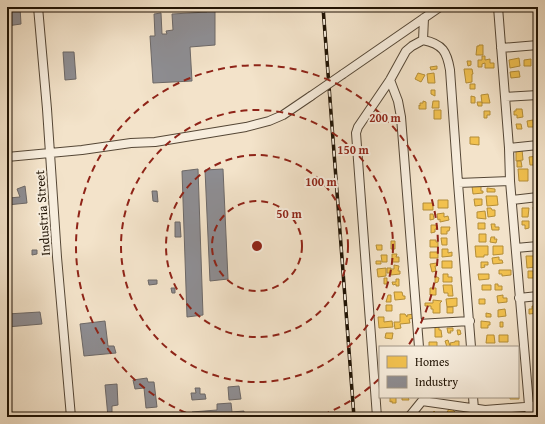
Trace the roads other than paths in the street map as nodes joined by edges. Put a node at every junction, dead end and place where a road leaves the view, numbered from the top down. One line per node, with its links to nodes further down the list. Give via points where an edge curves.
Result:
1 (38, 7): 13 (street, Industria Street)
2 (440, 7): 4 (street)
3 (498, 7): 7 (street)
4 (424, 18): 5 (street); 13 (street, bridge, via 284,114 269,121 155,142)
5 (424, 40): 8 (street, via 406,51); 16 (street, via 433,42 447,55)
6 (538, 45): 7 (street)
7 (501, 48): 10 (street)
8 (390, 80): 24 (street, via 401,117); 34 (street, via 356,133)
9 (538, 95): 10 (street)
10 (505, 97): 12 (street)
11 (538, 145): 12 (street)
12 (509, 148): 15 (street)
13 (50, 153): 14 (street); 33 (street, Industria Street)
14 (7, 157)
15 (510, 180): 16 (street); 18 (street)
16 (458, 182): 23 (street)
17 (538, 197): 18 (street)
18 (512, 200): 20 (street)
19 (538, 246): 20 (street)
20 (516, 248): 22 (street)
21 (538, 296): 22 (street)
22 (519, 298): 29 (street)
23 (470, 321): 24 (street); 26 (street)
24 (418, 324): 25 (street)
25 (419, 346)
26 (471, 346)
27 (474, 398): 31 (street)
28 (422, 399): 31 (street); 35 (street)
29 (529, 406): 30 (street); 32 (street); 37 (street)
30 (538, 406)
31 (474, 409): 32 (street)
32 (485, 410): 36 (street)
33 (71, 417)
34 (377, 417)
35 (409, 417)
36 (478, 417)
37 (530, 417)

